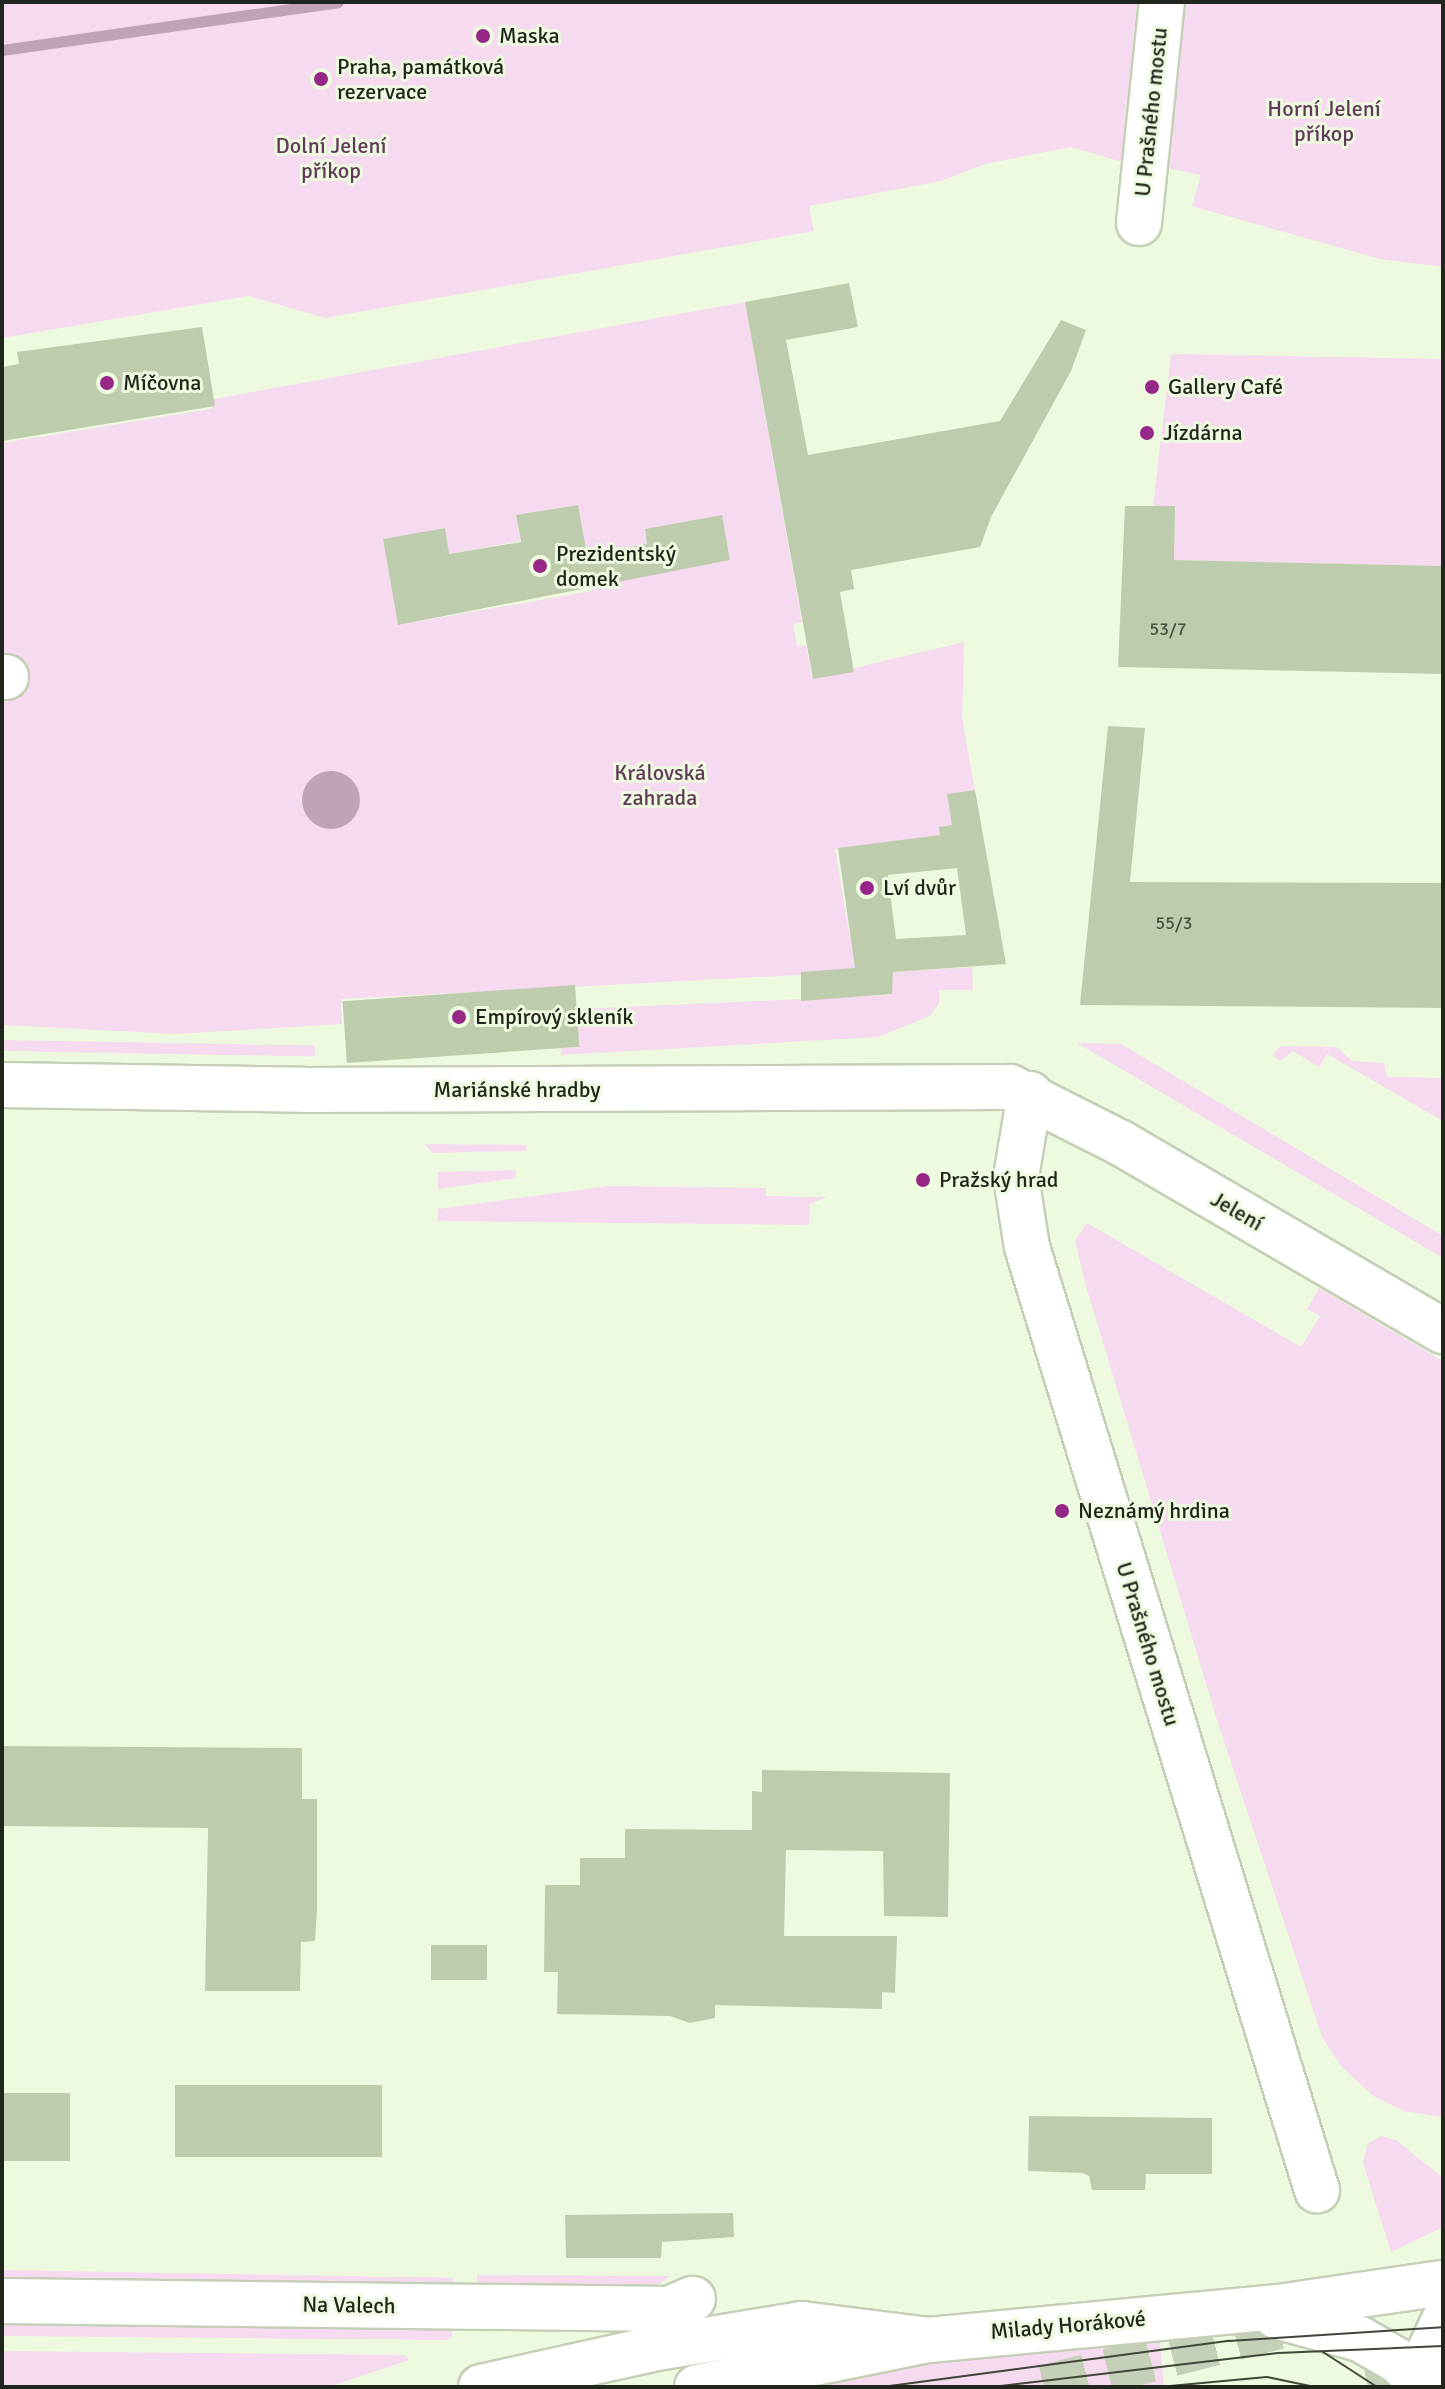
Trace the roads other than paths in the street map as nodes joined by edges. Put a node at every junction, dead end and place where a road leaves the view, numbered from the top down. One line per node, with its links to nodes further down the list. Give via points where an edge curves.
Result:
1 (1162, 2): 2 (main road, U Prašného mostu)
2 (1139, 223)
3 (2, 1085): 4 (main road, Mariánské hradby, via 422,1090 976,1084)
4 (1030, 1094): 5 (main road, Jelení); 6 (main road, U Prašného mostu, via 1017,1168 1018,1214)
5 (1443, 1331)
6 (1317, 2190)
7 (1443, 2283): 10 (main road, Milady Horákové)
8 (693, 2299): 9 (main road, Na Valech, via 669,2309)
9 (2, 2301)
10 (1226, 2311): 12 (main road, Milady Horákové); 13 (main road, via 1278,2316 1341,2332 1398,2361)
11 (1443, 2322): 13 (main road)
12 (929, 2340): 14 (main road, via 802,2324 657,2348); 15 (main road, Milady Horákové)
13 (1418, 2384)
14 (481, 2387)
15 (697, 2387)

